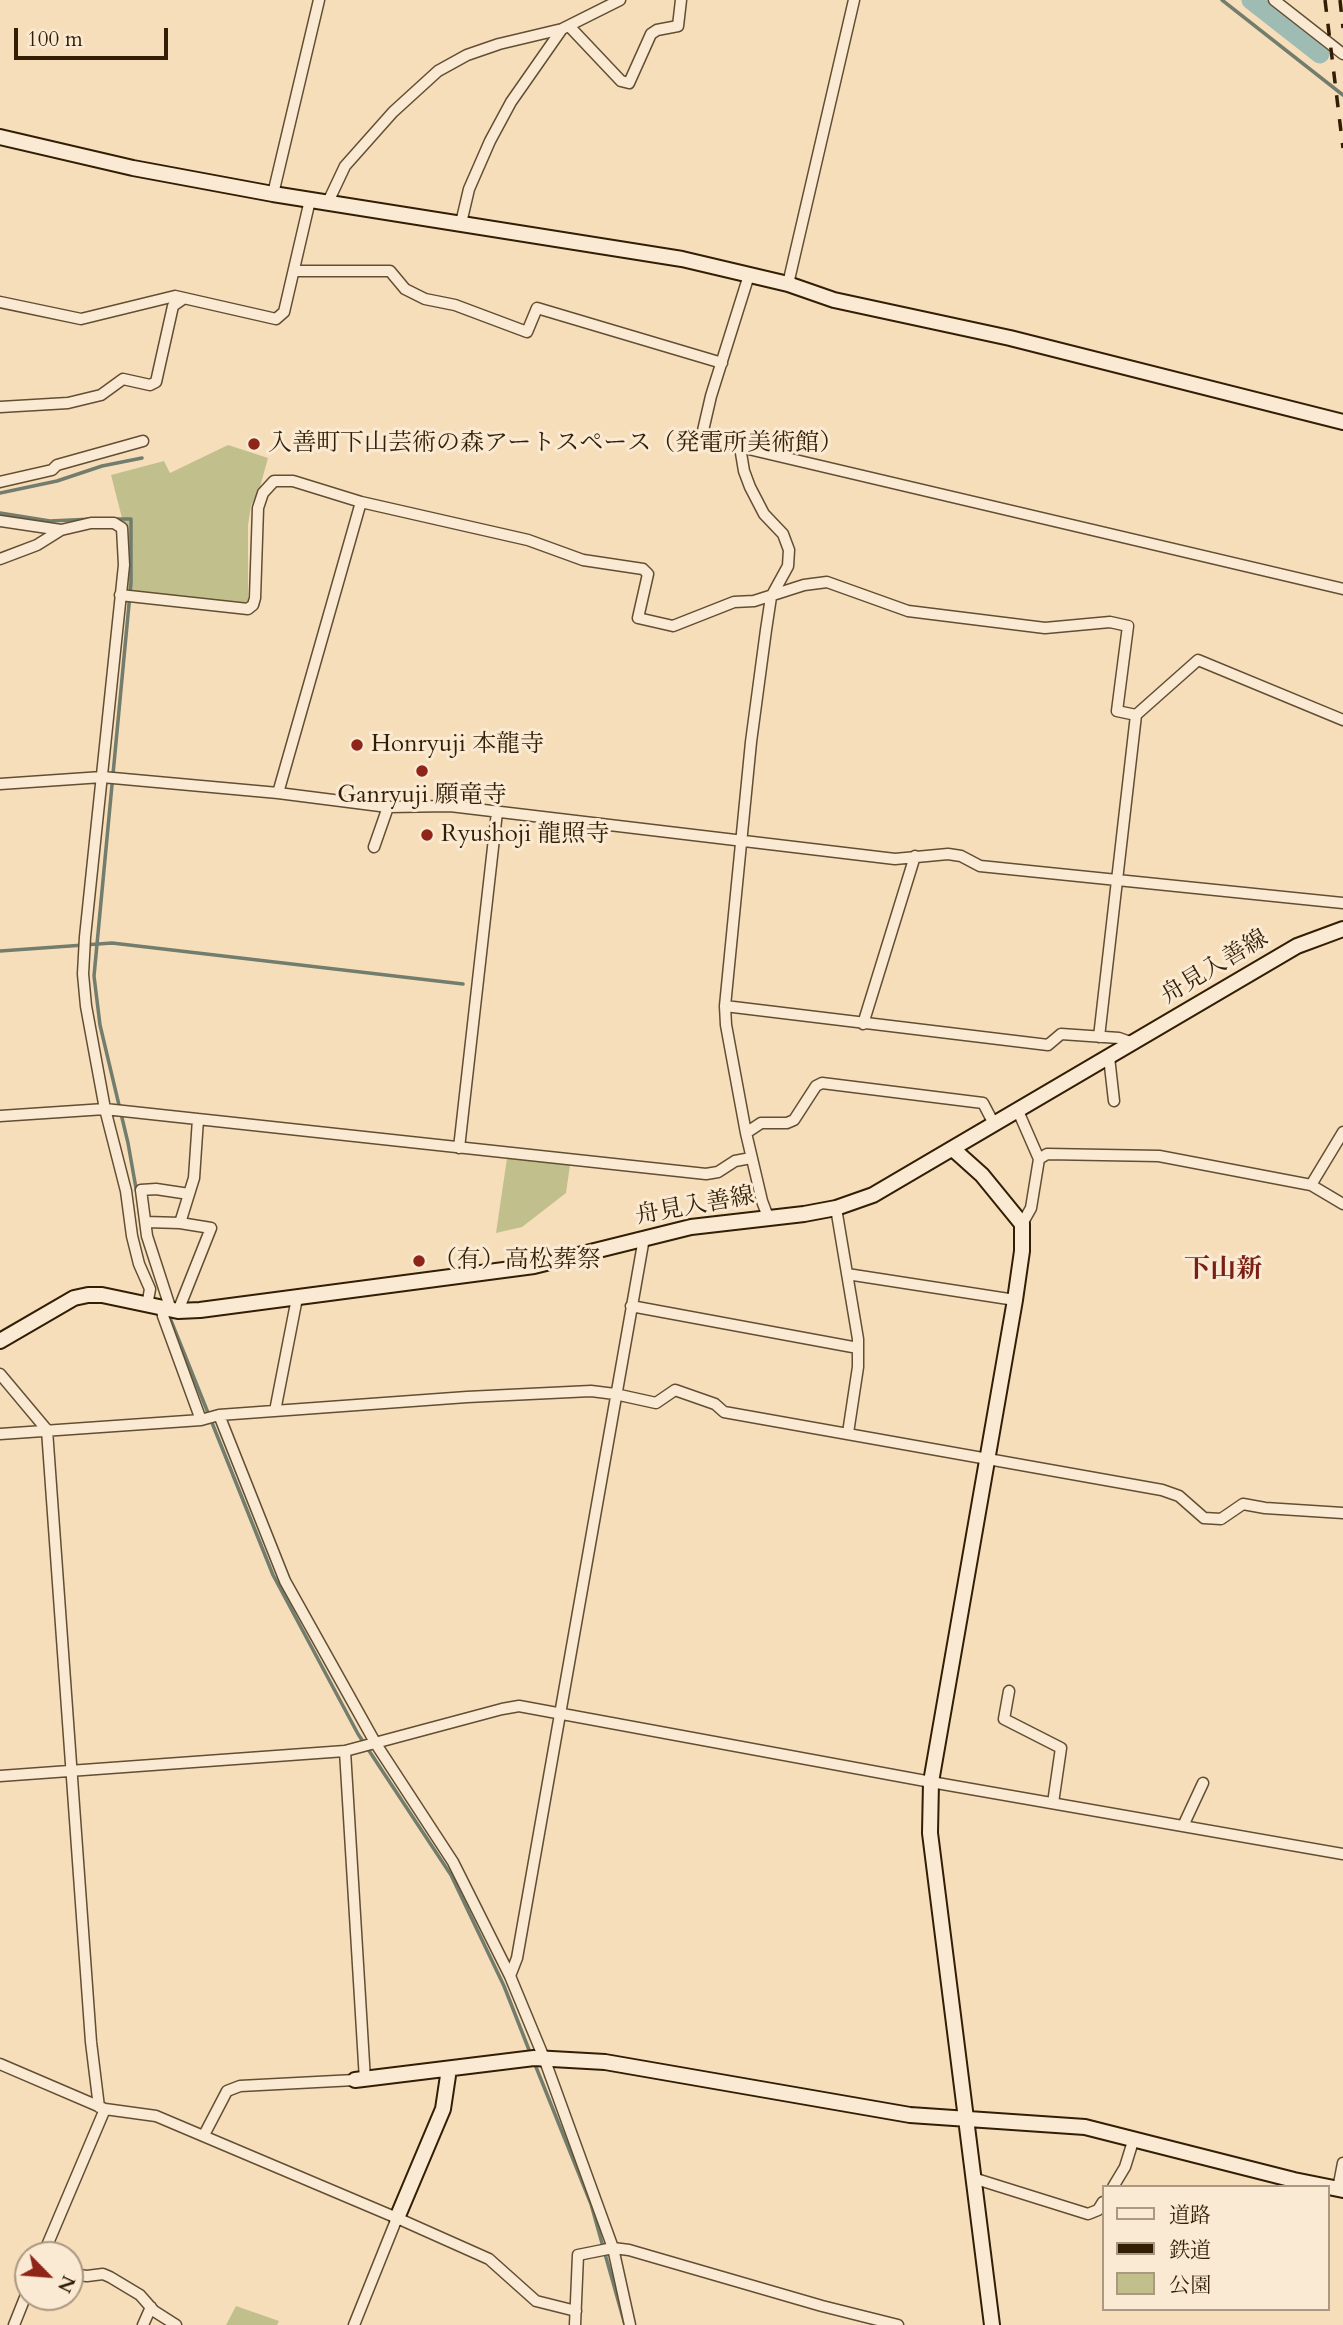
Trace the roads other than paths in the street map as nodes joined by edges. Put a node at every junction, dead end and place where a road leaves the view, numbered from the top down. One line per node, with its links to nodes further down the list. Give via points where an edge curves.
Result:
1 (319, 0): 10 (street)
2 (620, 0): 6 (street)
3 (681, 0): 7 (street, via 678,26 651,34 629,83 621,81)
4 (854, 0): 16 (street)
5 (1274, 0): 8 (street)
6 (601, 6): 7 (street)
7 (565, 28): 12 (street, via 499,44 438,71 345,166); 13 (street, via 511,102 490,141 469,189)
8 (1343, 54)
9 (0, 137): 10 (street)
10 (273, 194): 11 (street)
11 (310, 200): 12 (street); 14 (street)
12 (328, 202): 13 (street)
13 (461, 223): 15 (street, via 682,259)
14 (294, 271): 17 (street, via 284,312 276,319); 19 (street, via 390,271 405,289 425,299 527,332 537,308)
15 (749, 275): 16 (street); 19 (street)
16 (788, 284): 21 (street, via 834,300 1032,343)
17 (183, 299): 18 (street, via 175,296 81,319); 20 (street, via 173,306 156,382 150,386 123,379 101,395 68,403)
18 (0, 302)
19 (722, 363): 23 (street, via 702,435)
20 (0, 407)
21 (1343, 422)
22 (143, 441): 24 (street)
23 (740, 447): 29 (street); 31 (street, via 750,487 789,550 788,566)
24 (0, 482)
25 (361, 502): 30 (street, via 293,481 274,481 258,508 255,598 248,609); 31 (street, via 528,540 583,561 643,569 648,574 638,618 650,621 673,626 734,603); 36 (street)
26 (0, 521): 27 (street)
27 (61, 530): 28 (street); 30 (street, via 90,523 114,523 122,528)
28 (0, 559)
29 (1343, 589)
30 (120, 595): 34 (street)
31 (771, 597): 32 (street, via 827,582 908,611 1045,628 1110,622 1128,626 1117,711); 39 (street)
32 (1136, 715): 33 (street, via 1199,660); 42 (street)
33 (1343, 720)
34 (102, 777): 35 (street); 36 (street); 51 (street, via 83,974)
35 (0, 784)
36 (278, 793): 37 (street)
37 (388, 807): 38 (street, via 450,806); 40 (street)
38 (497, 813): 39 (street); 58 (street)
39 (740, 842): 41 (street, via 895,859); 45 (street)
40 (374, 847)
41 (915, 856): 42 (street, via 948,854 980,866); 46 (street)
42 (1116, 881): 43 (street); 47 (street)
43 (1343, 903)
44 (1343, 929): 48 (street, 舟見入善線, via 1297,946)
45 (725, 1006): 46 (street); 57 (street)
46 (863, 1024): 47 (street, via 1048,1045 1061,1034)
47 (1098, 1037): 48 (street)
48 (1134, 1043): 49 (street, 舟見入善線)
49 (1109, 1057): 50 (street); 52 (street, 舟見入善線)
50 (1114, 1101)
51 (105, 1109): 53 (street); 54 (street); 74 (street, via 132,1236 150,1289)
52 (1018, 1111): 55 (street, 舟見入善線); 61 (street)
53 (0, 1116)
54 (198, 1119): 58 (street); 63 (street)
55 (995, 1125): 57 (street, via 983,1103 822,1083 794,1120 761,1124); 59 (street, 舟見入善線)
56 (1343, 1132): 62 (street)
57 (746, 1133): 60 (street)
58 (459, 1148): 60 (street, via 706,1174)
59 (953, 1149): 65 (street, 舟見入善線, via 873,1195); 69 (street, via 982,1175)
60 (751, 1158): 66 (street)
61 (1039, 1159): 62 (street, via 1047,1154 1159,1156); 69 (street, via 1031,1208)
62 (1311, 1185): 64 (street)
63 (189, 1195): 67 (street, via 141,1190); 68 (street)
64 (1343, 1205)
65 (836, 1208): 66 (street, 舟見入善線); 71 (street)
66 (768, 1217): 70 (street, 舟見入善線)
67 (146, 1222): 68 (street); 76 (street)
68 (180, 1223): 76 (street, via 211,1228)
69 (1022, 1224): 73 (street)
70 (644, 1238): 72 (street, 舟見入善線, via 534,1266); 75 (street)
71 (847, 1274): 73 (street); 78 (street)
72 (297, 1298): 76 (street, 舟見入善線, via 200,1310); 81 (street)
73 (1015, 1300): 87 (street)
74 (147, 1306): 76 (street, 舟見入善線); 77 (street, 舟見入善線, via 102,1295 74,1298)
75 (631, 1306): 78 (street); 80 (street)
76 (170, 1309): 83 (street, via 163,1316)
77 (0, 1341)
78 (858, 1348): 85 (street)
79 (0, 1374): 84 (street)
80 (615, 1394): 81 (street, via 467,1397); 85 (street, via 656,1403 675,1390 715,1404 724,1412); 90 (street)
81 (275, 1411): 82 (street)
82 (219, 1415): 83 (street); 91 (street, via 285,1581)
83 (201, 1420): 84 (street)
84 (47, 1430): 86 (street); 93 (street)
85 (848, 1433): 87 (street)
86 (0, 1434)
87 (987, 1459): 88 (street, via 1162,1490 1179,1496 1204,1518 1221,1519 1243,1504); 95 (street)
88 (1343, 1513)
89 (1009, 1691): 97 (street, via 1004,1719 1061,1748)
90 (560, 1715): 91 (street, via 519,1706); 95 (street); 100 (street)
91 (376, 1744): 92 (street); 100 (street, via 453,1862)
92 (345, 1751): 93 (street); 104 (street)
93 (72, 1770): 94 (street); 105 (street, via 91,2042)
94 (0, 1776)
95 (931, 1782): 97 (street); 106 (street, via 930,1833)
96 (1203, 1783): 98 (street)
97 (1053, 1803): 98 (street)
98 (1183, 1826): 99 (street)
99 (1343, 1854)
100 (510, 1976): 101 (street)
101 (544, 2058): 103 (street); 106 (street, via 605,2062 860,2107); 117 (street)
102 (0, 2064): 105 (street)
103 (449, 2068): 104 (street); 115 (street, via 443,2109)
104 (360, 2080): 107 (street, via 240,2086 227,2091)
105 (102, 2108): 107 (street, via 156,2116); 116 (street)
106 (964, 2120): 108 (street, via 1085,2127); 110 (street)
107 (204, 2135): 115 (street)
108 (1134, 2138): 111 (street); 112 (street)
109 (1343, 2162): 113 (street)
110 (973, 2178): 114 (street, via 1087,2214); 128 (street)
111 (1114, 2185)
112 (1320, 2185)
113 (1341, 2189)
114 (1102, 2204)
115 (397, 2218): 120 (street, via 489,2259 536,2301); 124 (street)
116 (49, 2241)
117 (613, 2248): 120 (street, via 578,2255); 121 (street); 126 (street)
118 (84, 2275): 119 (street, via 110,2277)
119 (151, 2307): 122 (street); 123 (street)
120 (576, 2311): 125 (street)
121 (886, 2324): 127 (street)
122 (143, 2325)
123 (176, 2325)
124 (354, 2325)
125 (575, 2325)
126 (630, 2325)
127 (898, 2325)
128 (992, 2325)

